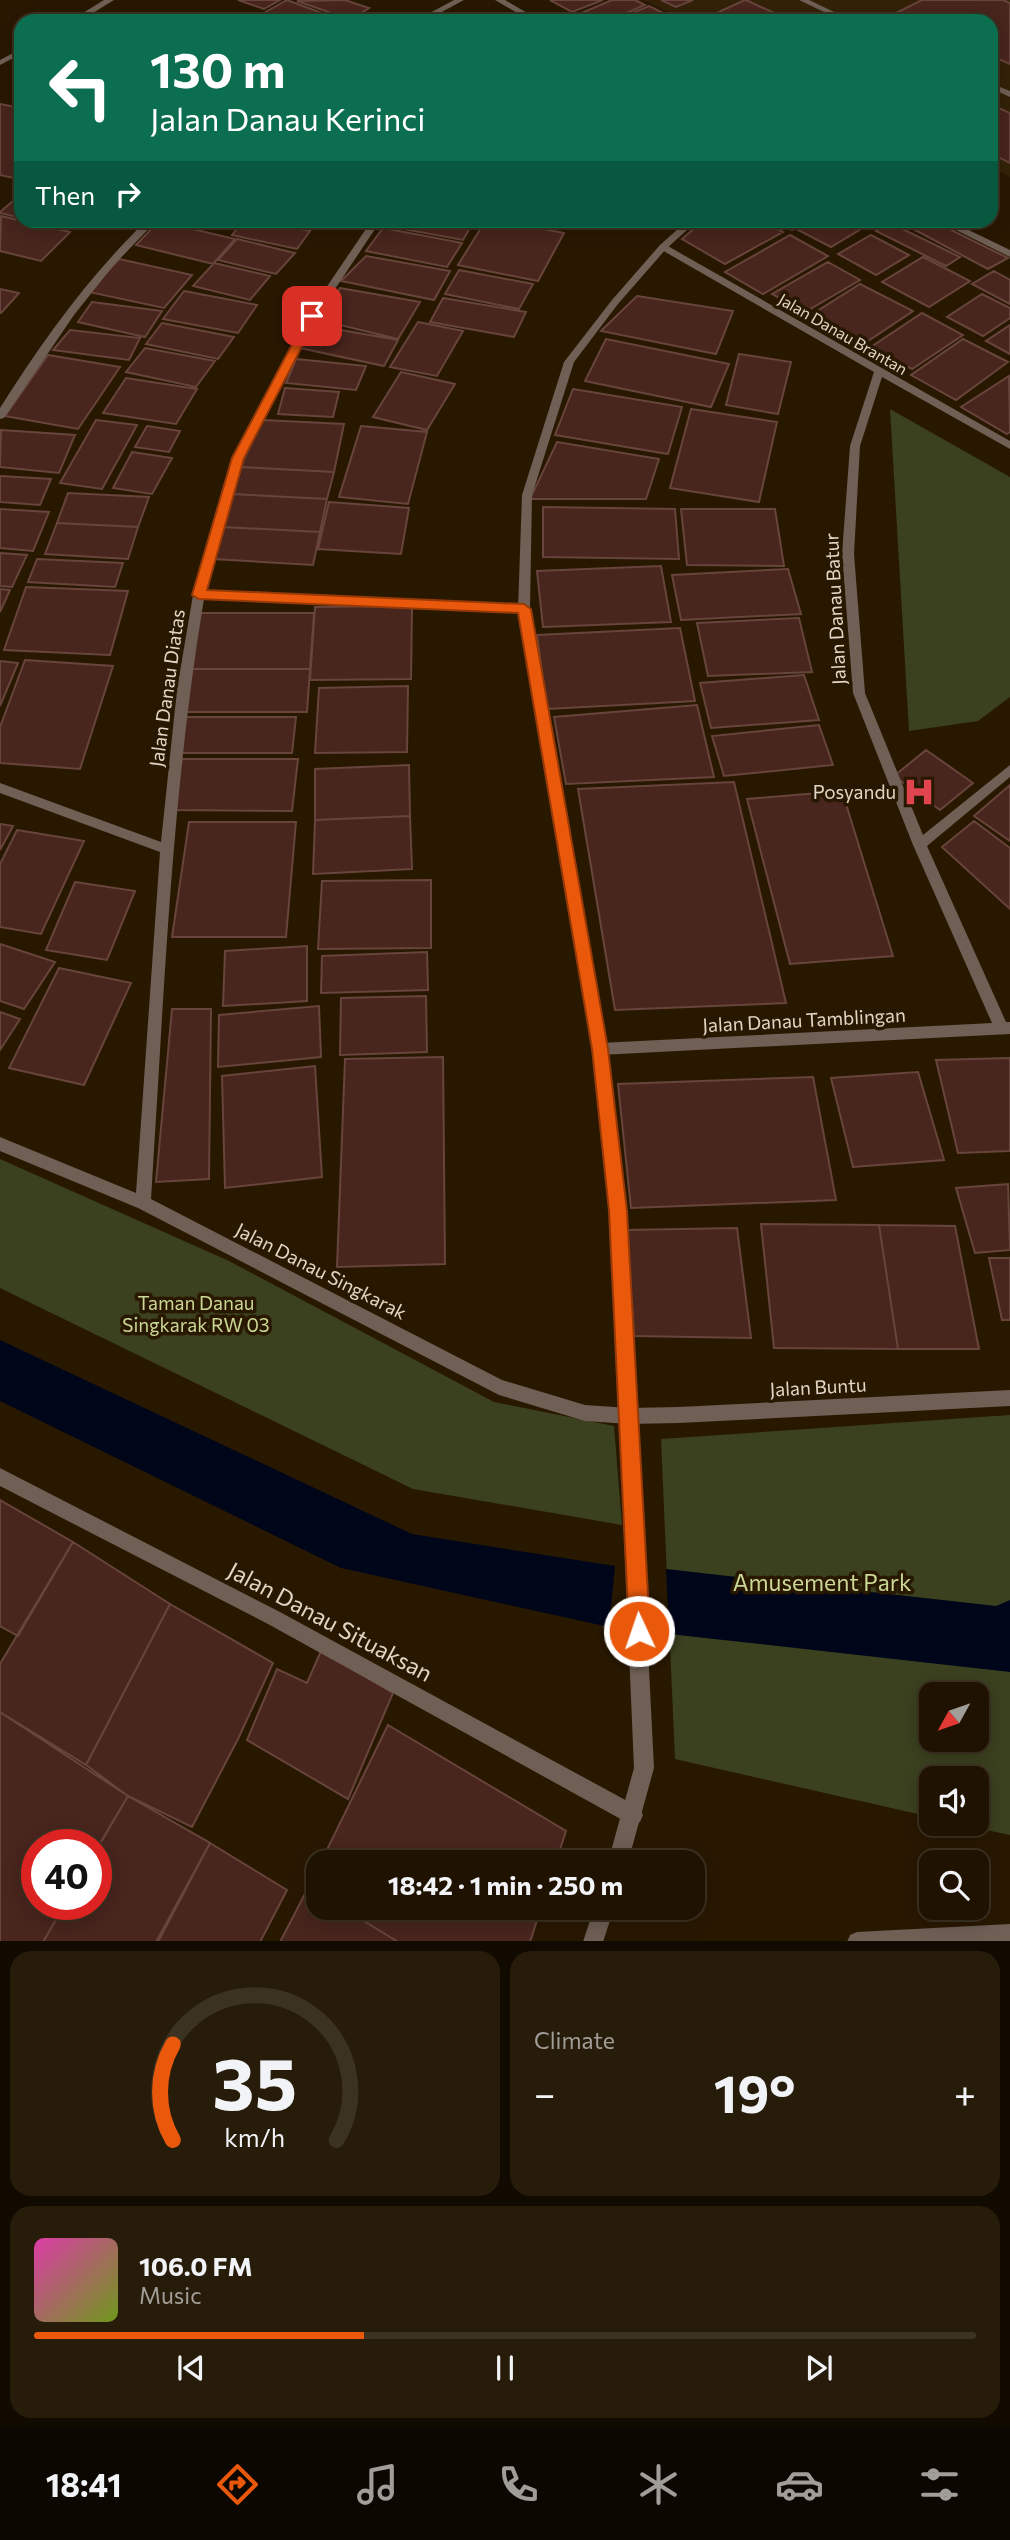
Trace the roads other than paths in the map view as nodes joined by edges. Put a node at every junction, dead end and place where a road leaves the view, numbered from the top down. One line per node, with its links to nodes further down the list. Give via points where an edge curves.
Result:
1 (110, 0): 5 (street)
2 (460, 0): 6 (street)
3 (499, 0): 7 (street)
4 (803, 0): 8 (street)
5 (86, 14)
6 (433, 14)
7 (524, 14)
8 (834, 14)
9 (145, 228): 16 (street, via 48,340)
10 (372, 228): 18 (street, Jalan Danau Diatas, via 312,316 238,458)
11 (685, 228): 13 (street)
12 (956, 228): 14 (street)
13 (663, 247): 15 (street, Jalan Danau Brantan); 19 (street, via 569,362 527,495)
14 (1010, 254)
15 (878, 373): 17 (street, Jalan Danau Brantan); 22 (street, Jalan Danau Batur, via 855,446 848,554 859,693)
16 (0, 416)
17 (1010, 446)
18 (199, 595): 19 (street); 23 (street, Jalan Danau Diatas, via 183,689)
19 (524, 609): 25 (street)
20 (1010, 770): 22 (street)
21 (0, 788): 23 (street)
22 (920, 845): 24 (street, Jalan Danau Batur)
23 (167, 849): 27 (street, Jalan Danau Diatas)
24 (1006, 1028): 25 (street, Jalan Danau Tamblingan)
25 (600, 1049): 29 (street, via 618,1211)
26 (0, 1144): 27 (street, Jalan Danau Singkarak)
27 (144, 1203): 29 (street, Jalan Danau Singkarak, via 499,1387 585,1413)
28 (1010, 1398): 29 (street, Jalan Buntu)
29 (629, 1416): 31 (street, via 643,1714 643,1768)
30 (0, 1477): 31 (street, Jalan Danau Situaksan, via 274,1618)
31 (633, 1815): 32 (street)
32 (622, 1850)
33 (600, 1920): 35 (street)
34 (1010, 1934): 36 (street)
35 (593, 1941)
36 (857, 1941)

